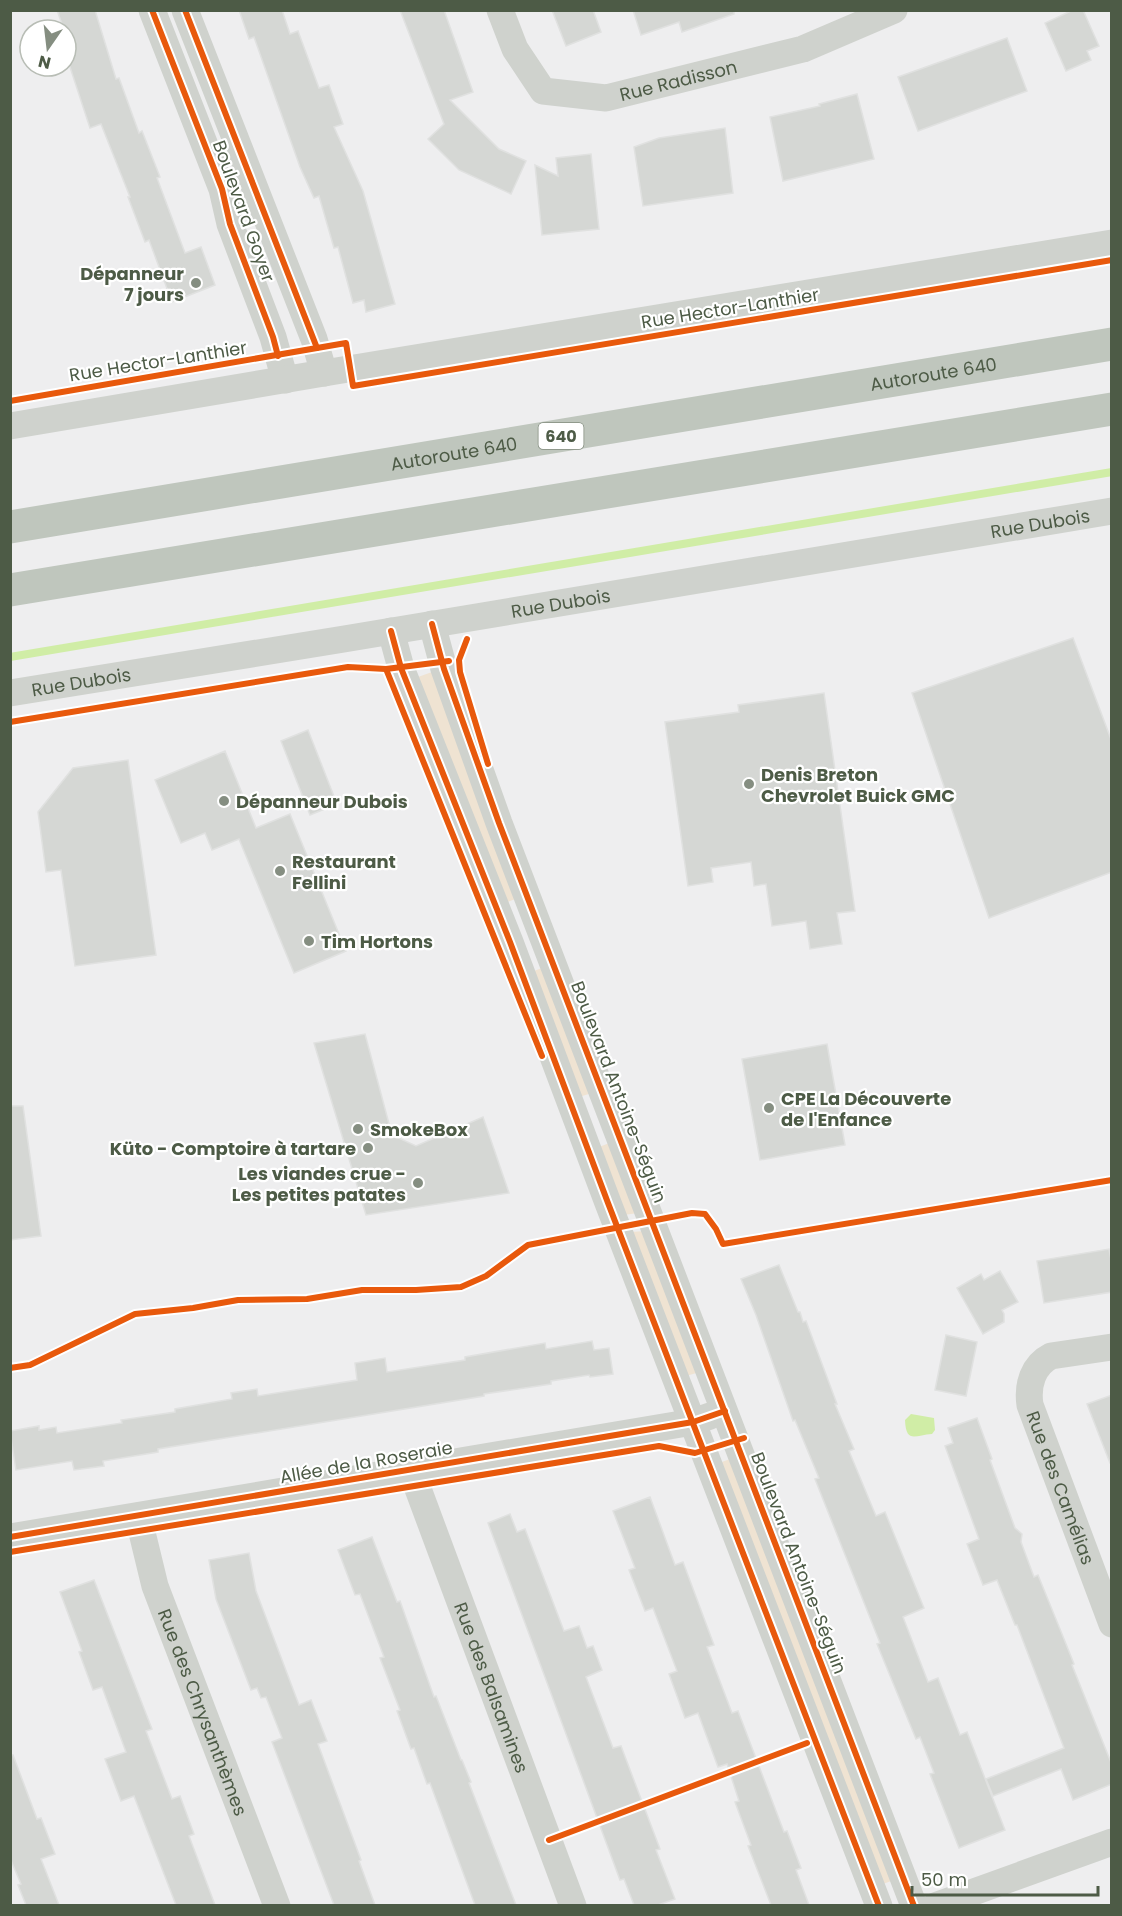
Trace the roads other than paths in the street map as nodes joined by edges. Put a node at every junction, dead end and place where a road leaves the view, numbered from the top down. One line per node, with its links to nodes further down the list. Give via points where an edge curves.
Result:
1 (152, 10): 8 (street, Boulevard Goyer, via 222,189 230,224 273,336)
2 (185, 10): 7 (street, Boulevard Goyer)
3 (500, 10): 4 (street, Rue Radisson, via 515,49 543,91 606,98 802,49)
4 (894, 10)
5 (1112, 243): 7 (street, Rue Hector-Lanthier)
6 (1112, 344): 12 (highway, Autoroute 640 / 640)
7 (324, 373): 8 (street, Rue Hector-Lanthier)
8 (285, 380): 10 (street, Rue Hector-Lanthier)
9 (1112, 409): 13 (highway)
10 (10, 426)
11 (1112, 511): 14 (street, Rue Dubois)
12 (10, 526)
13 (10, 590)
14 (432, 624): 15 (street, Rue Dubois); 17 (street, Boulevard Antoine-Séguin, via 444,669)
15 (391, 631): 16 (street, Rue Dubois); 18 (street, via 401,668)
16 (10, 693)
17 (542, 933): 18 (street); 19 (street, Boulevard Antoine-Séguin)
18 (510, 942): 20 (street)
19 (612, 1114): 20 (street); 22 (street, Boulevard Antoine-Séguin)
20 (579, 1125): 23 (street)
21 (1112, 1347): 27 (street, Rue des Camélias, via 1051,1356 1035,1371 1028,1394)
22 (725, 1411): 23 (street, Allée de la Roseraie); 32 (street, Boulevard Antoine-Séguin)
23 (693, 1422): 24 (street, Allée de la Roseraie); 31 (street)
24 (411, 1470): 25 (street, Allée de la Roseraie); 30 (street, Rue des Balsamines)
25 (138, 1516): 26 (street, Allée de la Roseraie); 29 (street, Rue des Chrysanthèmes, via 154,1586)
26 (10, 1537)
27 (1112, 1624)
28 (1112, 1842): 33 (street)
29 (277, 1905)
30 (573, 1905)
31 (879, 1905)
32 (914, 1905)
33 (934, 1905)

